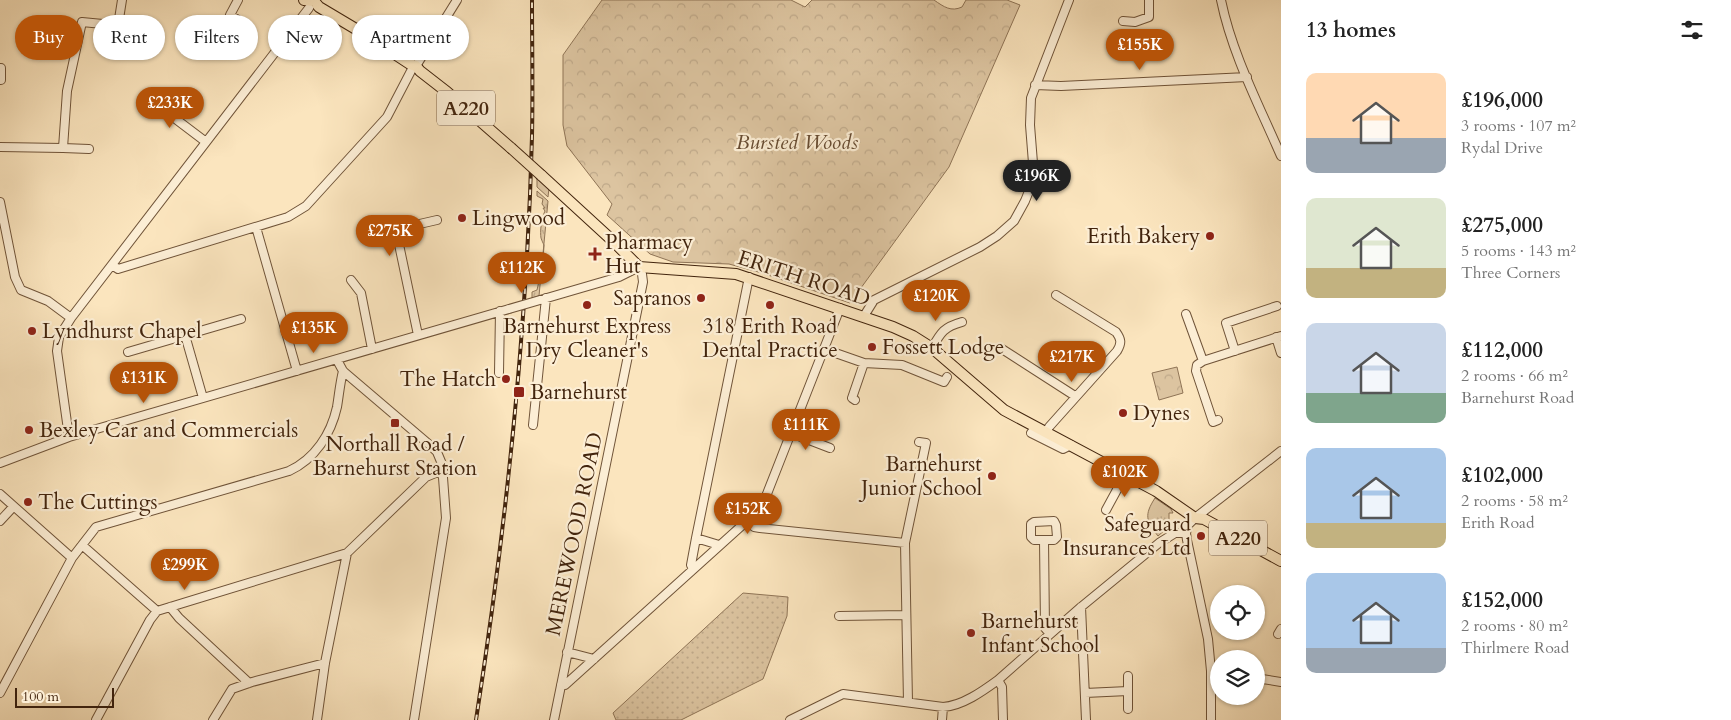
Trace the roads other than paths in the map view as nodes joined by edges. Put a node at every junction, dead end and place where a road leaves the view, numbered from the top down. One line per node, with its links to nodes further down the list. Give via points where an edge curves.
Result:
1 (122, 0): 16 (street, via 119,19 113,25 82,22 67,90)
2 (238, 0): 8 (street)
3 (457, 0): 10 (street)
4 (1069, 0): 12 (street)
5 (1149, 0): 9 (street, via 1149,17 1135,22)
6 (1221, 0): 11 (street)
7 (311, 3): 10 (main road, A220); 14 (street)
8 (230, 15)
9 (1123, 21)
10 (414, 67): 21 (street, via 387,117 306,206 288,217); 23 (main road, A220, bridge, via 511,148)
11 (1246, 77): 12 (street); 18 (street)
12 (1035, 85): 32 (street, via 1031,98 1031,186 1014,221 980,247 874,300)
13 (148, 98): 14 (street)
14 (206, 142): 22 (street)
15 (0, 147): 16 (street)
16 (63, 148): 17 (street)
17 (89, 150)
18 (1281, 156)
19 (0, 202): 33 (street, via 15,277 21,290 48,301)
20 (437, 220): 37 (street, via 402,228 397,235)
21 (256, 227): 22 (street, via 118,269); 49 (street)
22 (112, 265): 33 (street)
23 (639, 267): 24 (main road, ERITH ROAD / A220); 27 (street, via 619,277); 92 (street, MEREWOOD ROAD, via 643,282)
24 (749, 277): 29 (main road, ERITH ROAD / A220); 76 (street)
25 (351, 280): 40 (street, via 361,293)
26 (1056, 295): 53 (street, via 1116,332 1121,344)
27 (543, 299): 30 (street, bridge); 57 (street)
28 (1277, 306): 43 (street, via 1226,323)
29 (840, 308): 32 (main road, ERITH ROAD / A220); 41 (street)
30 (500, 311): 37 (street); 51 (street)
31 (1186, 314): 47 (street)
32 (864, 316): 39 (main road, ERITH ROAD / A220, via 893,326)
33 (71, 318): 61 (street, via 59,337 56,351)
34 (241, 318): 36 (street)
35 (962, 322): 39 (street, via 941,332)
36 (185, 335): 44 (street); 54 (street)
37 (418, 335): 40 (street)
38 (1279, 337): 43 (street); 45 (street)
39 (932, 348): 60 (main road, ERITH ROAD / A220, via 1004,410)
40 (372, 349): 46 (street)
41 (824, 349): 48 (street); 58 (street)
42 (1002, 349): 53 (street)
43 (1235, 351): 47 (street)
44 (128, 352)
45 (1281, 353)
46 (336, 360): 49 (street); 50 (street)
47 (1203, 361): 56 (street, via 1197,365 1196,371 1213,422)
48 (864, 363): 52 (street, via 902,365); 55 (street, via 852,398)
49 (297, 371): 54 (street)
50 (343, 372): 67 (street, via 431,446); 79 (street, via 332,426 322,443 298,467 96,527)
51 (499, 373)
52 (947, 381)
53 (1075, 396): 60 (street)
54 (203, 398): 61 (street)
55 (855, 400)
56 (1218, 420)
57 (533, 425)
58 (791, 433): 64 (street); 73 (street, via 763,504)
59 (1031, 433): 63 (street, via 1063,448)
60 (1046, 433): 63 (main road, ERITH ROAD / A220)
61 (69, 437): 66 (street)
62 (919, 442): 78 (street, via 926,443)
63 (1071, 445): 68 (main road, ERITH ROAD / A220)
64 (830, 448)
65 (1281, 451): 72 (street)
66 (0, 463)
67 (443, 470): 81 (street, via 426,477); 111 (street, via 446,518)
68 (1125, 475): 71 (street); 72 (main road, ERITH ROAD / A220)
69 (0, 494): 70 (street)
70 (14, 507): 74 (street); 82 (street)
71 (1106, 510)
72 (1195, 518): 75 (street); 83 (main road, A220, via 1204,519)
73 (748, 520): 78 (street, via 760,528); 80 (street)
74 (0, 521)
75 (1186, 533): 86 (street, via 1171,534); 91 (street)
76 (696, 538): 80 (street); 84 (street)
77 (1044, 540): 90 (street, via 1045,628)
78 (905, 543): 88 (street)
79 (82, 545): 82 (street); 87 (street)
80 (719, 545): 84 (street)
81 (348, 553): 85 (street); 94 (street)
82 (72, 558): 102 (street)
83 (1281, 561)
84 (693, 569): 93 (street)
85 (170, 607): 87 (street); 99 (street)
86 (1081, 607): 90 (street); 103 (street)
87 (158, 611): 108 (street, via 150,620)
88 (906, 615): 89 (street); 104 (street)
89 (839, 616)
90 (1050, 634): 97 (street)
91 (1210, 650)
92 (568, 652): 93 (street); 100 (street, MEREWOOD ROAD)
93 (594, 659): 100 (street)
94 (325, 663): 99 (street); 110 (street)
95 (1128, 676): 101 (street)
96 (1265, 679): 98 (street)
97 (998, 680): 106 (street, via 950,707); 115 (street, via 1002,687)
98 (1281, 682)
99 (249, 683): 109 (street, via 232,689)
100 (561, 686): 112 (street, MEREWOOD ROAD)
101 (1128, 691): 103 (street); 107 (street)
102 (0, 693)
103 (1086, 693): 116 (street)
104 (908, 702): 106 (street); 113 (street, via 843,694)
105 (1212, 705): 117 (street)
106 (943, 707): 114 (street)
107 (1128, 709)
108 (96, 720)
109 (213, 720)
110 (317, 720)
111 (414, 720)
112 (554, 720)
113 (790, 720)
114 (942, 720)
115 (1003, 720)
116 (1086, 720)
117 (1211, 720)

